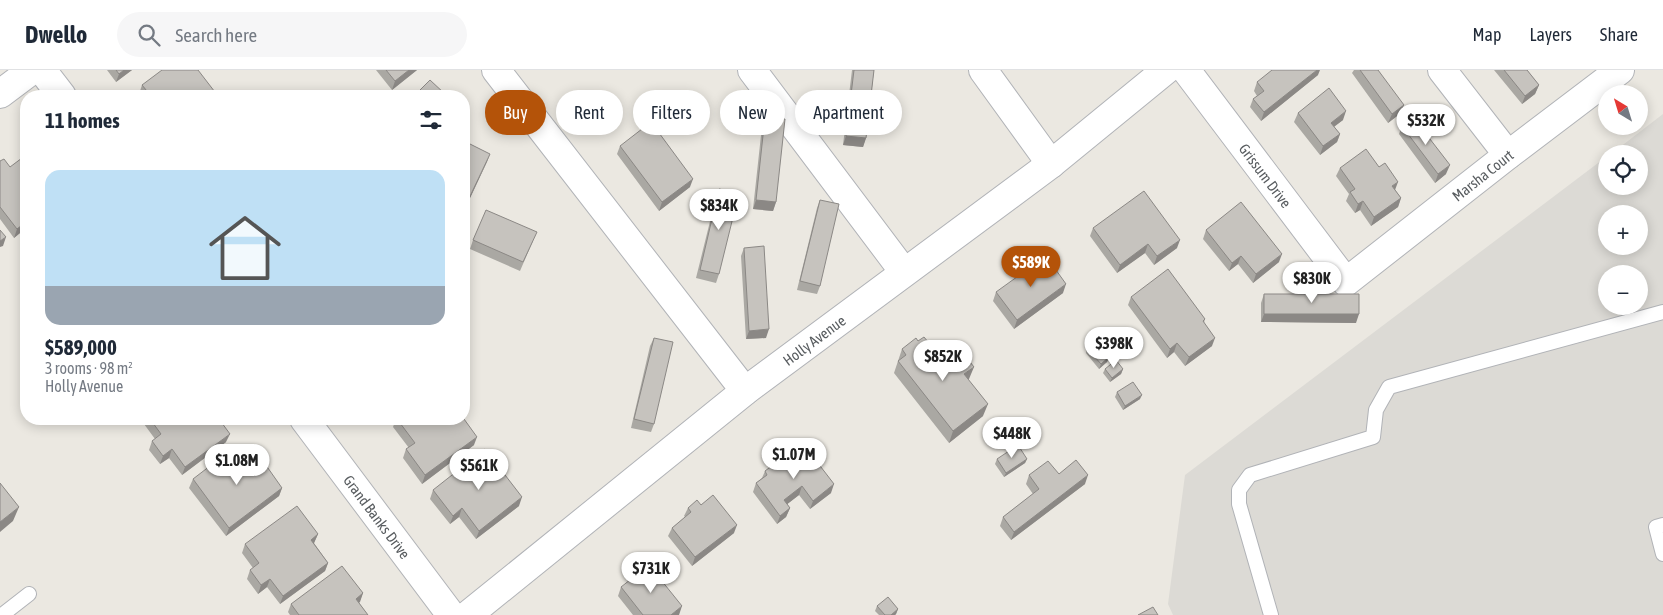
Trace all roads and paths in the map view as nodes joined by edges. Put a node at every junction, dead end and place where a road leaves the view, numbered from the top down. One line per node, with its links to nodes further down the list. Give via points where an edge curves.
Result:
1 (32, 70): 11 (street)
2 (42, 70): 10 (street)
3 (496, 70): 17 (street)
4 (752, 70): 14 (street)
5 (983, 70): 13 (street)
6 (1166, 70): 13 (street, Holly Avenue)
7 (1186, 70): 15 (street, Grissum Drive)
8 (1442, 70): 12 (street)
9 (1620, 70): 12 (street, Marsha Court)
10 (57, 90)
11 (0, 94)
12 (1508, 155): 15 (street, Marsha Court)
13 (1051, 164): 14 (street, Holly Avenue)
14 (904, 272): 17 (street, Holly Avenue)
15 (1346, 282)
16 (1663, 312): 25 (lane, via 1389,387 1376,410 1373,437 1250,475 1239,490 1239,504)
17 (746, 391): 24 (street, Holly Avenue)
18 (308, 425): 23 (street, Grand Banks Drive)
19 (1663, 524): 20 (lane, via 1656,526)
20 (1663, 554)
21 (29, 594): 22 (lane)
22 (2, 615)
23 (451, 615)
24 (468, 615)
25 (1272, 615)

